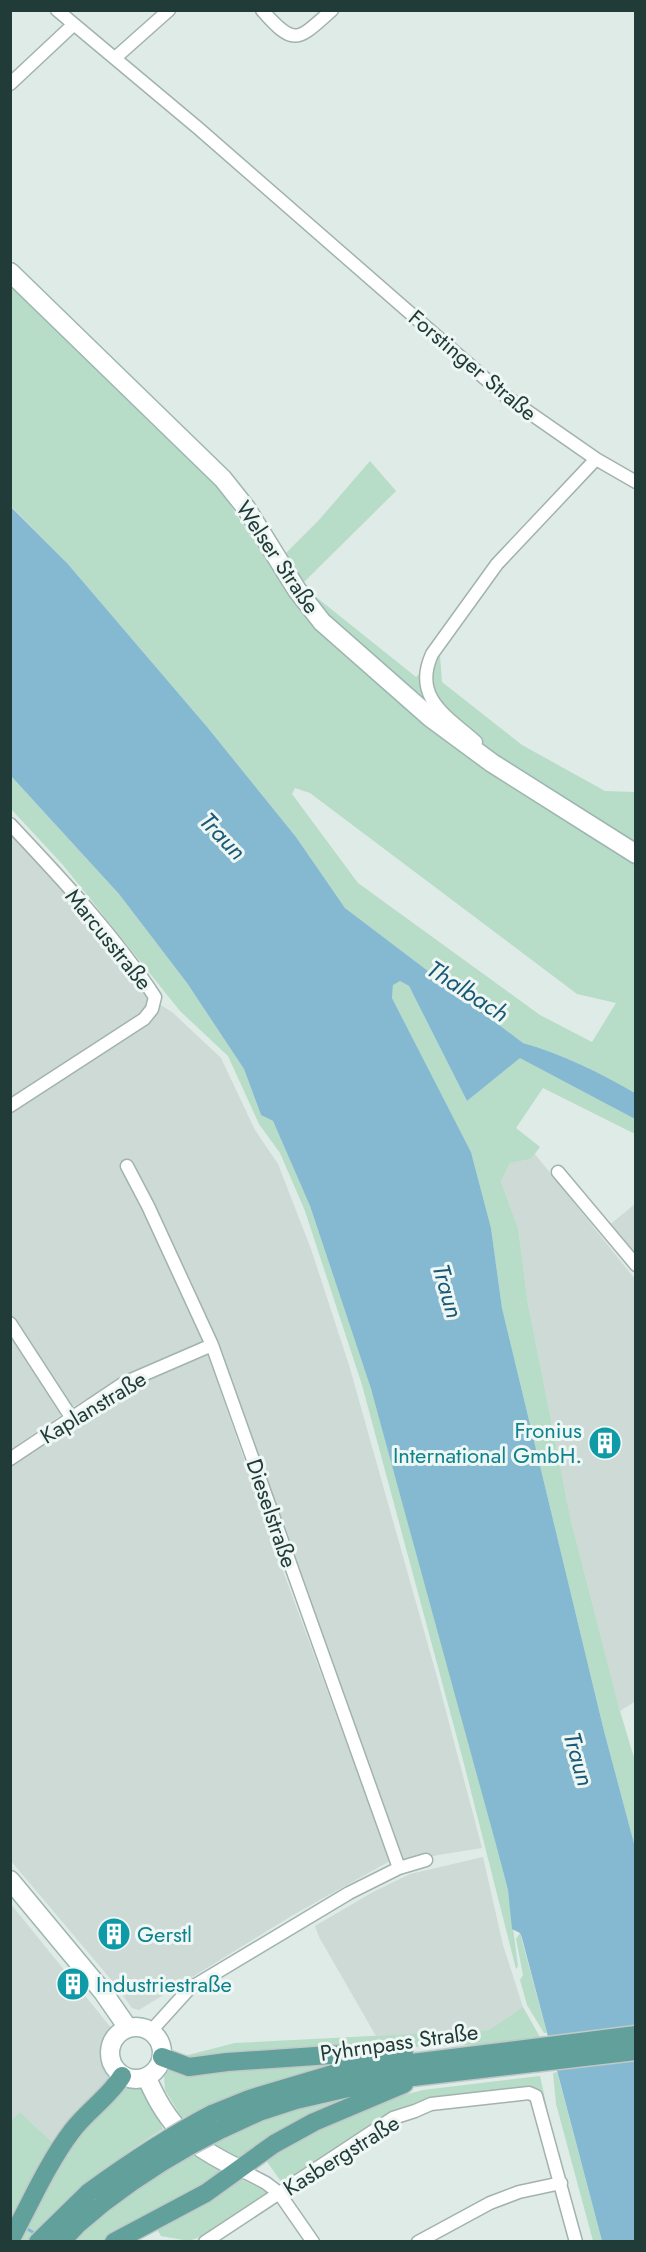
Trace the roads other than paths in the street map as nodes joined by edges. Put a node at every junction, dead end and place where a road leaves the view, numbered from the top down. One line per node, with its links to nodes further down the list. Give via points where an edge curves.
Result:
1 (57, 10): 5 (street, Forstinger Straße)
2 (169, 10): 6 (street)
3 (262, 10): 4 (street, via 278,29 290,36 303,36)
4 (332, 10)
5 (73, 25): 6 (street, Forstinger Straße); 7 (street)
6 (116, 58): 9 (street, Forstinger Straße, via 504,394)
7 (10, 84)
8 (10, 272): 11 (main road, Welser Straße, via 223,479 322,622 431,718)
9 (596, 459): 10 (street, Forstinger Straße); 11 (street, via 497,564 426,666 424,684 434,704 484,749)
10 (636, 482)
11 (492, 764): 13 (main road, Welser Straße)
12 (10, 824): 14 (street, Marcusstraße, via 57,874 155,997 153,1008 144,1019)
13 (636, 854)
14 (64, 1071): 15 (street); 16 (street, Marcusstraße)
15 (73, 1082)
16 (10, 1106)
17 (127, 1166): 21 (street, Dieselstraße)
18 (558, 1172): 19 (street)
19 (636, 1265)
20 (10, 1323): 22 (street)
21 (212, 1345): 22 (street, Kaplanstraße, via 124,1383); 25 (street, Dieselstraße)
22 (71, 1417): 23 (street, Kaplanstraße)
23 (10, 1459)
24 (426, 1860): 25 (street)
25 (399, 1868): 28 (street, via 349,1893 189,1989)
26 (10, 1880): 27 (main road)
27 (128, 2028): 28 (main road); 34 (main road, via 110,2048 110,2059)
28 (150, 2031): 33 (main road, via 162,2046)
29 (636, 2036): 32 (main road, Pyhrnpass Straße)
30 (636, 2051): 32 (main road, Pyhrnpass Straße)
31 (490, 2053): 32 (main road, Pyhrnpass Straße); 33 (main road, via 345,2054 189,2067); 37 (main road, Pyhrnpass Straße, via 339,2072 249,2099)
32 (523, 2056): 35 (main road, Pyhrnpass Straße)
33 (162, 2057): 36 (main road)
34 (122, 2076): 36 (main road); 42 (main road, via 72,2130)
35 (419, 2077): 37 (main road, Pyhrnpass Straße, via 379,2081); 38 (main road, via 314,2122 273,2144)
36 (147, 2078): 38 (main road, via 164,2110 185,2137)
37 (217, 2121): 41 (main road, Pyhrnpass Straße, bridge, via 140,2175)
38 (239, 2169): 40 (street); 45 (main road, via 206,2193)
39 (561, 2183): 40 (street, Kasbergstraße, via 536,2096 529,2093 431,2104 393,2118); 48 (street, via 490,2203); 49 (street)
40 (279, 2193): 46 (street, Kasbergstraße); 47 (street)
41 (96, 2198): 43 (main road, Pyhrnpass Straße); 44 (main road, Pyhrnpass Straße)
42 (10, 2241)
43 (38, 2241)
44 (61, 2241)
45 (114, 2241)
46 (205, 2241)
47 (313, 2241)
48 (418, 2241)
49 (576, 2241)

